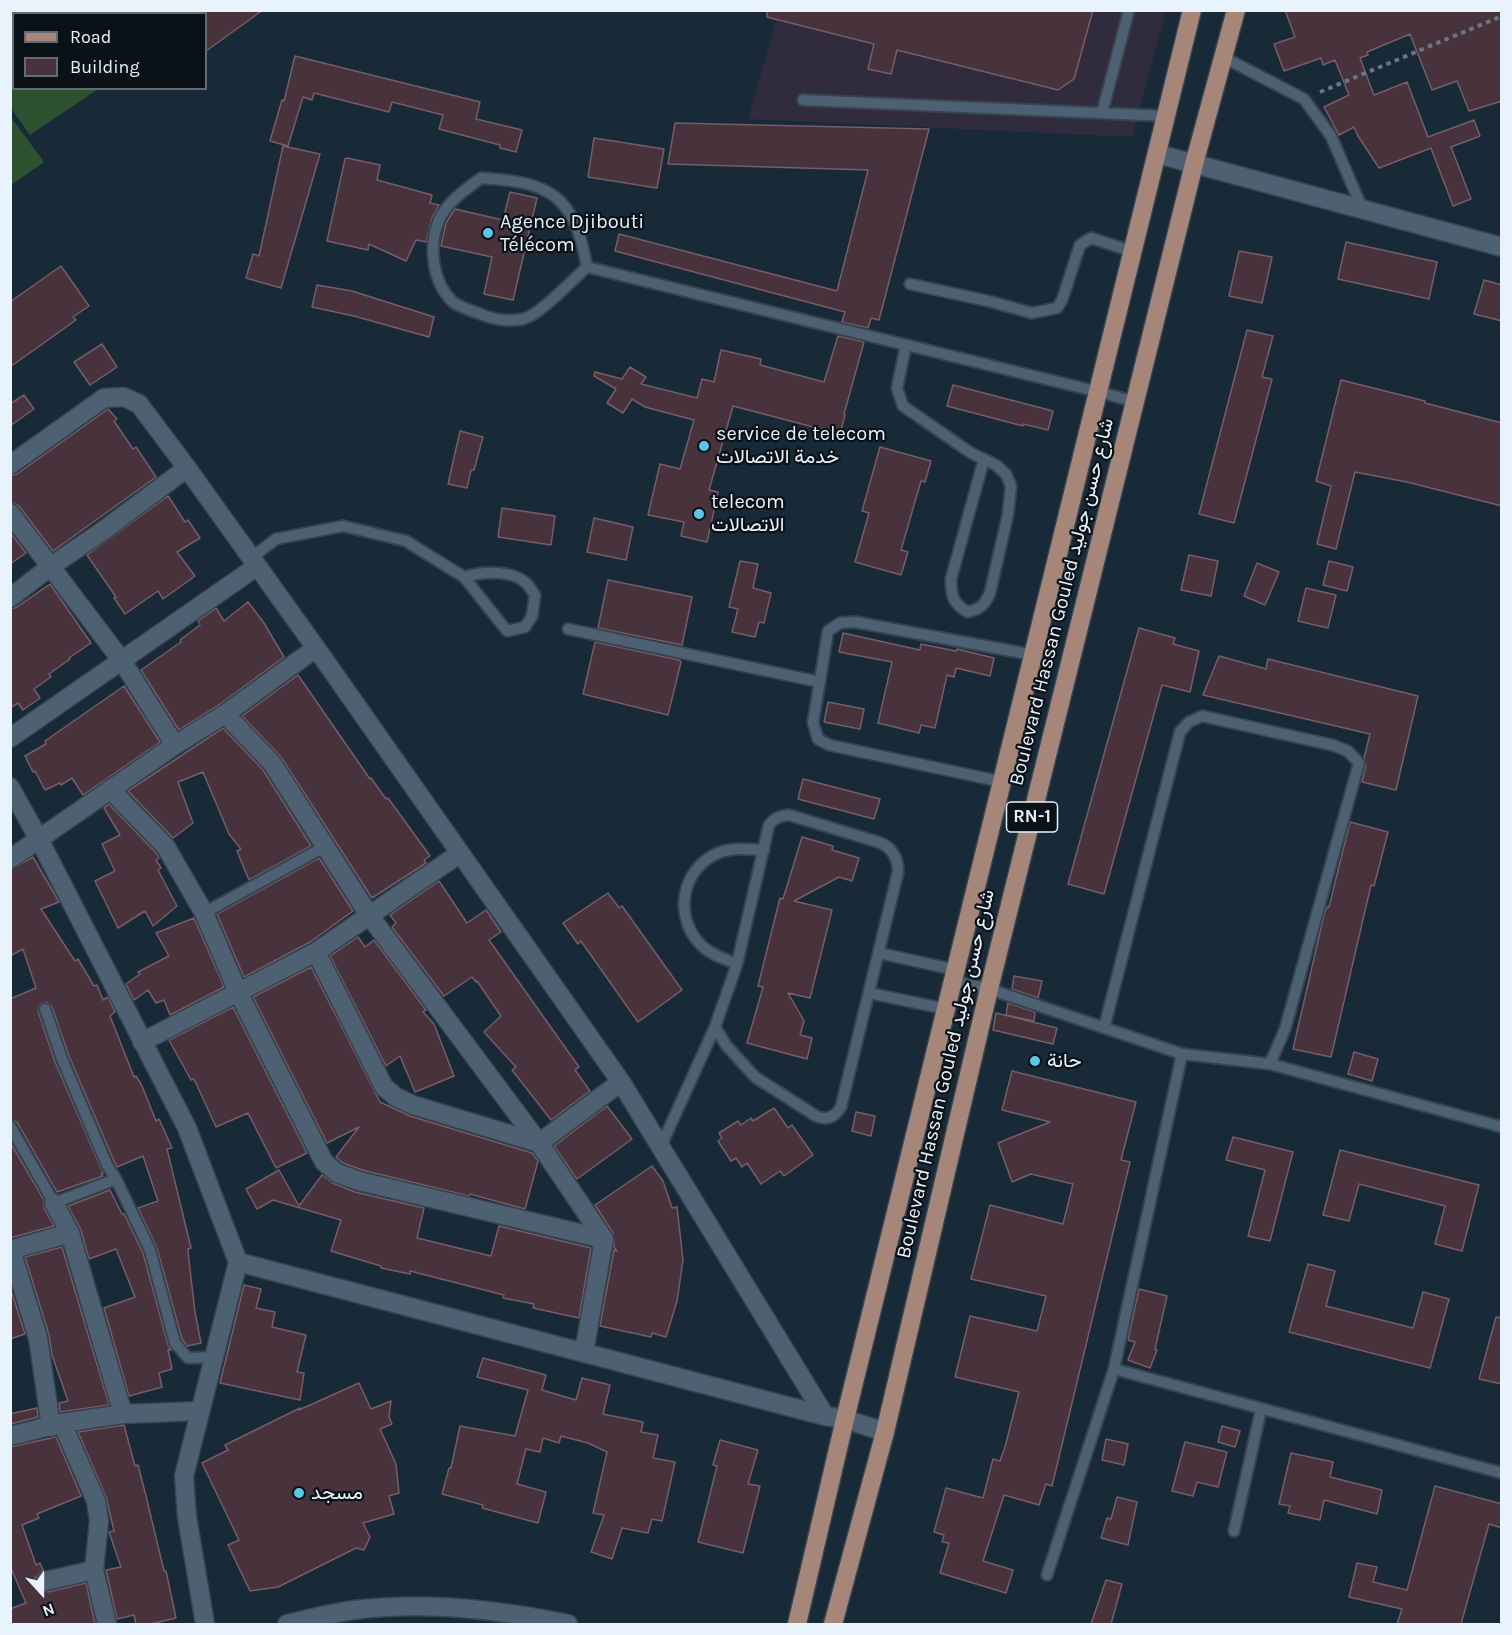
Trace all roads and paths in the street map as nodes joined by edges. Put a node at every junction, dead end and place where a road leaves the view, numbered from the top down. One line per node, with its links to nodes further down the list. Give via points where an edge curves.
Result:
1 (1129, 10): 8 (lane)
2 (1192, 10): 9 (main road, Boulevard Hassan Gouled شارع حسن جوليد / RN-1)
3 (1236, 10): 5 (main road, Boulevard Hassan Gouled شارع حسن جوليد / RN-1)
4 (1502, 16): 6 (path)
5 (1223, 57): 6 (lane); 11 (main road, Boulevard Hassan Gouled شارع حسن جوليد / RN-1)
6 (1304, 99): 12 (lane, via 1331,136)
7 (804, 100): 8 (lane)
8 (1102, 113): 9 (lane)
9 (1167, 116): 10 (main road, Boulevard Hassan Gouled شارع حسن جوليد / RN-1)
10 (1158, 154): 11 (street); 14 (main road, Boulevard Hassan Gouled شارع حسن جوليد / RN-1)
11 (1194, 164): 12 (street); 19 (main road, Boulevard Hassan Gouled شارع حسن جوليد / RN-1)
12 (1363, 210): 13 (street)
13 (1502, 248)
14 (1134, 252): 16 (lane, via 1091,238 1080,245 1057,308 1032,314); 18 (main road, Boulevard Hassan Gouled شارع حسن جوليد / RN-1)
15 (587, 267): 15 (lane, via 584,248 561,200 549,191 505,179 481,178 455,198 433,236 435,273 442,289 455,303 495,321 525,319); 17 (lane)
16 (910, 284)
17 (906, 345): 18 (lane); 20 (lane, via 897,388 903,406)
18 (1099, 392): 19 (lane); 30 (main road, Boulevard Hassan Gouled شارع حسن جوليد / RN-1)
19 (1136, 402): 50 (main road, Boulevard Hassan Gouled شارع حسن جوليد / RN-1)
20 (984, 459): 20 (lane, via 1006,474 1011,486 990,592 985,603 968,612 954,602 951,579)
21 (10, 465): 22 (street, via 104,398 124,397 139,404)
22 (187, 468): 24 (street); 25 (street)
23 (10, 513): 25 (street)
24 (253, 563): 26 (lane, via 276,539 343,526 406,541); 29 (street); 31 (street)
25 (51, 566): 27 (street); 31 (street)
26 (464, 577): 26 (lane, via 507,631 525,627 532,616 535,595 525,582 507,574 482,572)
27 (10, 598)
28 (568, 629): 32 (lane)
29 (316, 648): 33 (street); 42 (street)
30 (1034, 655): 32 (lane, via 855,622 840,623 828,631); 36 (main road, Boulevard Hassan Gouled شارع حسن جوليد / RN-1)
31 (122, 661): 34 (street); 35 (street)
32 (820, 682): 36 (lane, via 813,723 818,739 829,745)
33 (225, 714): 35 (street); 40 (street, via 272,764)
34 (10, 738)
35 (175, 745): 38 (street)
36 (1003, 782): 49 (main road, Boulevard Hassan Gouled شارع حسن جوليد / RN-1)
37 (10, 787): 39 (street)
38 (110, 789): 39 (street); 44 (street, via 166,848)
39 (40, 840): 43 (street); 57 (street)
40 (326, 846): 44 (lane); 45 (street)
41 (764, 850): 47 (lane, via 769,825 789,815 889,848 895,855 898,872); 48 (lane); 48 (lane, via 732,849 718,853 696,870 684,896 687,924 693,936 714,955)
42 (459, 854): 45 (street); 60 (street)
43 (10, 859)
44 (204, 913): 51 (street)
45 (369, 915): 46 (street); 63 (street)
46 (316, 952): 51 (street); 63 (street, via 384,1087 414,1106)
47 (879, 953): 49 (lane); 52 (lane)
48 (737, 964): 55 (lane)
49 (955, 975): 50 (lane); 54 (main road, Boulevard Hassan Gouled شارع حسن جوليد / RN-1)
50 (989, 989): 56 (lane); 80 (main road, Boulevard Hassan Gouled شارع حسن جوليد / RN-1)
51 (238, 992): 57 (street); 68 (street, via 324,1162 337,1173)
52 (869, 993): 54 (lane); 55 (lane, via 841,1107 827,1118 816,1116 755,1077)
53 (45, 1009): 65 (lane, via 62,1059)
54 (946, 1009): 78 (main road, Boulevard Hassan Gouled شارع حسن جوليد / RN-1)
55 (715, 1027): 64 (lane)
56 (1104, 1028): 58 (lane); 59 (lane, via 1180,732 1202,716 1332,745 1348,751 1359,764 1284,1029)
57 (142, 1042): 70 (street, via 187,1128)
58 (1182, 1054): 59 (lane); 73 (lane)
59 (1270, 1064): 62 (lane)
60 (621, 1082): 63 (street); 64 (street)
61 (10, 1126): 66 (lane)
62 (1502, 1127)
63 (539, 1143): 68 (street)
64 (661, 1146): 77 (street)
65 (116, 1179): 66 (lane); 72 (lane, via 150,1250 175,1343 188,1358)
66 (54, 1203): 67 (street)
67 (70, 1233): 69 (street); 76 (street)
68 (604, 1239): 71 (street)
69 (11, 1250): 79 (street, via 38,1338)
70 (238, 1262): 71 (street); 72 (street)
71 (584, 1352): 77 (street)
72 (214, 1357): 75 (street)
73 (1114, 1369): 74 (lane); 85 (lane)
74 (1261, 1410): 82 (lane); 83 (lane)
75 (200, 1411): 76 (street); 88 (street, via 184,1476)
76 (123, 1414): 79 (street)
77 (825, 1416): 78 (street)
78 (845, 1419): 80 (street); 91 (main road, Boulevard Hassan Gouled شارع حسن جوليد / RN-1)
79 (57, 1425): 81 (street); 84 (street, via 96,1501 99,1521)
80 (885, 1432): 92 (main road, Boulevard Hassan Gouled شارع حسن جوليد / RN-1)
81 (10, 1436)
82 (1502, 1473)
83 (1234, 1532)
84 (94, 1570): 86 (street); 87 (street)
85 (1047, 1575)
86 (46, 1581)
87 (107, 1624)
88 (205, 1624)
89 (287, 1624): 90 (street, via 354,1610 410,1606 481,1608)
90 (568, 1624)
91 (797, 1624)
92 (832, 1624)

